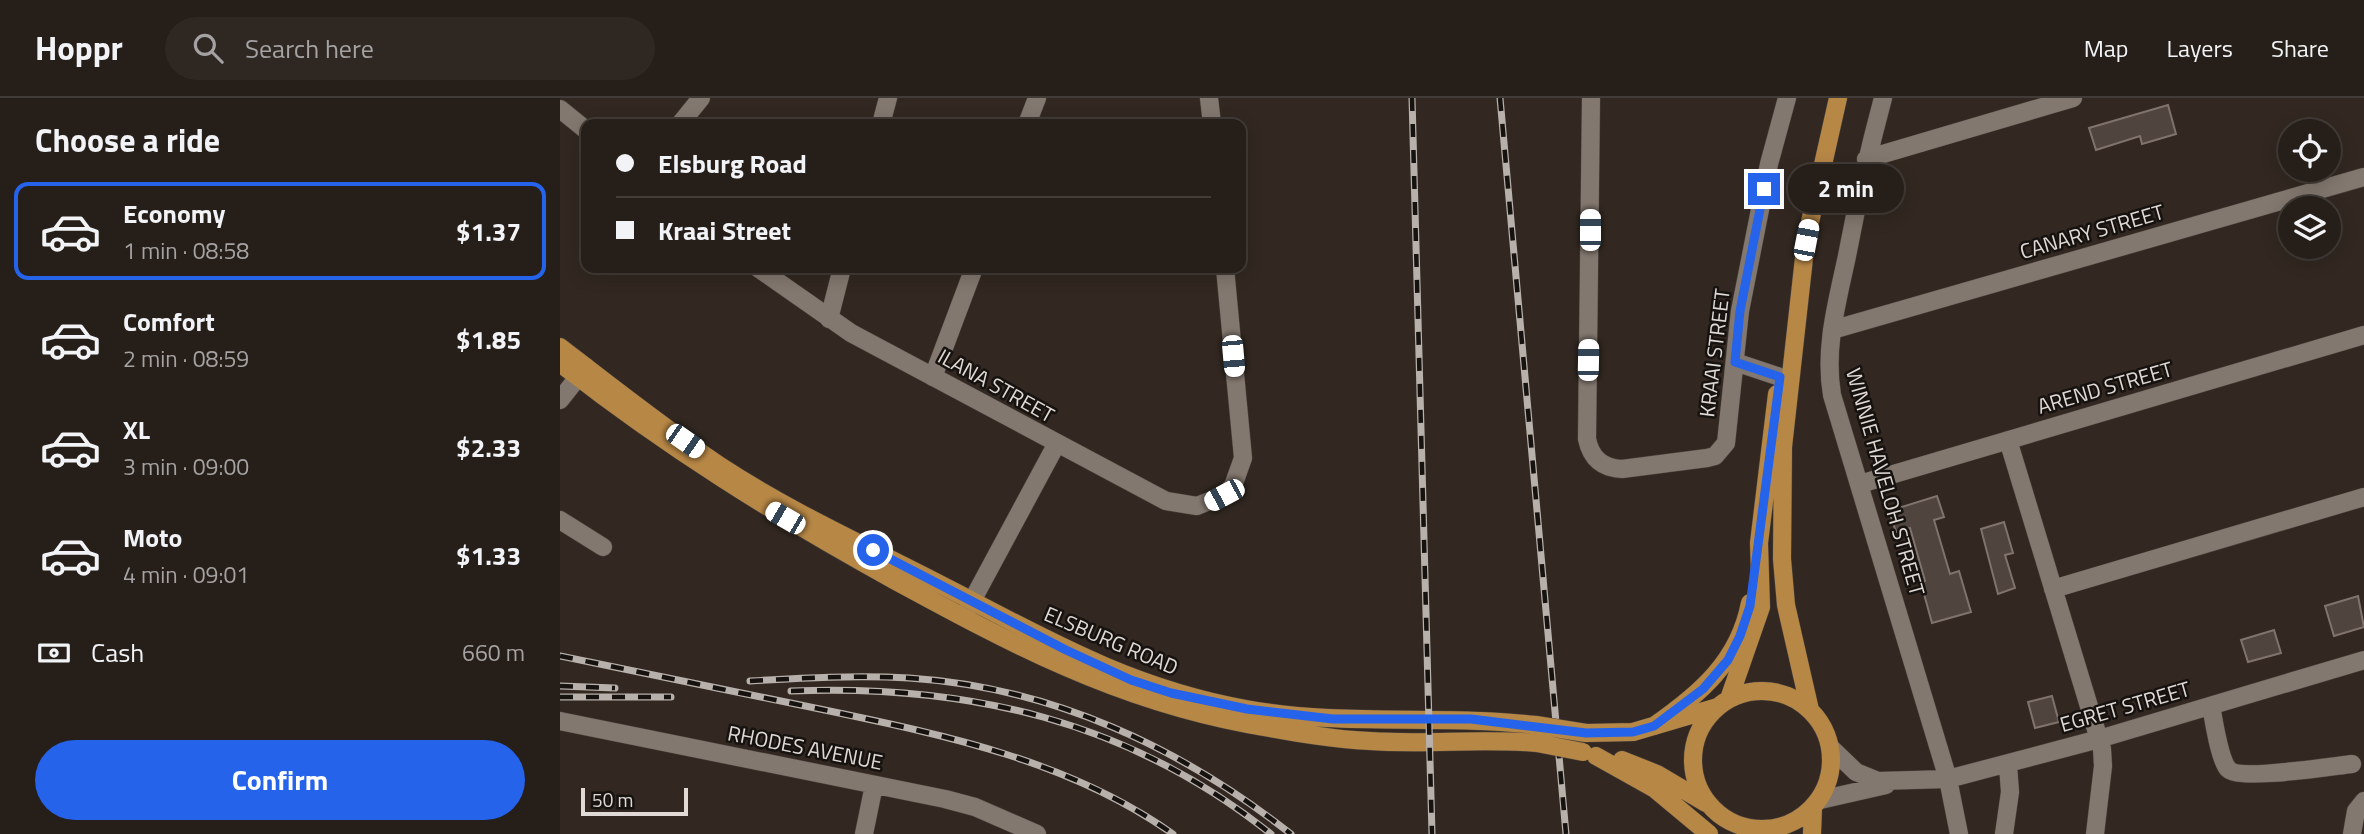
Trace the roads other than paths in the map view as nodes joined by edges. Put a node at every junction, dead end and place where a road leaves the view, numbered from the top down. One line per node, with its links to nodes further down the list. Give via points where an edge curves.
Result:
1 (701, 98): 11 (street)
2 (888, 98): 12 (street)
3 (1037, 98): 13 (street)
4 (1209, 98): 14 (street)
5 (1591, 98): 26 (street, KRAAI STREET, via 1587,439 1594,458 1602,465 1622,469 1715,456 1726,443)
6 (1787, 98): 26 (street, KRAAI STREET, via 1740,311)
7 (1838, 98): 30 (main road, via 1809,228)
8 (1883, 98): 16 (street, WINNIE HAVELOH STREET)
9 (2073, 98): 16 (street)
10 (560, 109): 15 (street)
11 (684, 119)
12 (882, 119)
13 (1029, 119)
14 (1211, 119)
15 (581, 126)
16 (1866, 159): 23 (street, WINNIE HAVELOH STREET)
17 (2364, 177): 23 (street, CANARY STREET)
18 (765, 273): 22 (street, ILANA STREET)
19 (841, 273): 22 (street)
20 (972, 273): 29 (street)
21 (1225, 273): 33 (street, ILANA STREET, via 1243,458 1233,486 1224,495 1196,506 1167,501)
22 (829, 319): 29 (street, ILANA STREET)
23 (1832, 330): 34 (street, WINNIE HAVELOH STREET, via 1828,371 1832,395)
24 (2364, 335): 32 (street, AREND STREET)
25 (560, 347): 28 (main road, ELSBURG ROAD)
26 (1735, 362): 30 (street)
27 (560, 363): 28 (main road, ELSBURG ROAD)
28 (582, 373): 31 (street); 40 (main road, ELSBURG ROAD, via 791,508); 41 (main road, ELSBURG ROAD, via 642,428 715,476)
29 (933, 377): 33 (street, ILANA STREET)
30 (1785, 380): 37 (main road, via 1769,443); 45 (main road, via 1782,559 1790,632)
31 (560, 400)
32 (2008, 440): 34 (street, AREND STREET); 39 (street)
33 (1056, 444): 40 (street)
34 (1860, 484): 54 (street, WINNIE HAVELOH STREET)
35 (2364, 497): 39 (street)
36 (560, 520): 38 (street)
37 (1759, 543): 43 (main road, via 1761,607); 47 (main road, via 1750,606 1728,660 1703,689)
38 (603, 547)
39 (2053, 589): 49 (street)
40 (971, 600): 41 (street); 48 (main road, ELSBURG ROAD, via 1097,665 1171,693 1247,709 1333,719 1471,719)
41 (964, 618): 48 (main road, ELSBURG ROAD, via 1092,680 1168,705 1245,723 1371,741 1482,740)
42 (2364, 660): 44 (street, EGRET STREET)
43 (1724, 703): 45 (main road, via 1750,692 1772,692); 47 (main road, ELSBURG ROAD); 58 (main road, via 1701,726 1694,745 1696,785)
44 (2211, 706): 49 (street, EGRET STREET); 52 (street, via 2224,758 2233,773)
45 (1810, 710): 50 (main road)
46 (560, 721): 56 (street, RHODES AVENUE)
47 (1654, 726): 48 (main road, ELSBURG ROAD, bridge, via 1607,734)
48 (1536, 734): 51 (main road, ELSBURG ROAD, bridge)
49 (2099, 739): 53 (street, EGRET STREET); 68 (street, via 2104,766)
50 (1830, 747): 55 (street, via 1856,772); 59 (main road, via 1830,774)
51 (1589, 754): 58 (main road, ELSBURG ROAD, via 1612,757 1657,774); 64 (main road, via 1655,789)
52 (2353, 764)
53 (2008, 765): 54 (street, EGRET STREET); 67 (street, via 2010,792)
54 (1948, 779): 55 (street, EGRET STREET); 66 (street, WINNIE HAVELOH STREET)
55 (1896, 783): 59 (street)
56 (874, 785): 62 (street); 63 (street, RHODES AVENUE, via 975,807)
57 (2364, 801): 61 (street, via 2356,811)
58 (1706, 803): 60 (main road)
59 (1816, 804): 60 (main road, via 1794,822 1770,829); 65 (main road)
60 (1728, 826)
61 (2357, 827)
62 (864, 834)
63 (1037, 834)
64 (1709, 834)
65 (1812, 834)
66 (1959, 834)
67 (2004, 834)
68 (2095, 834)

